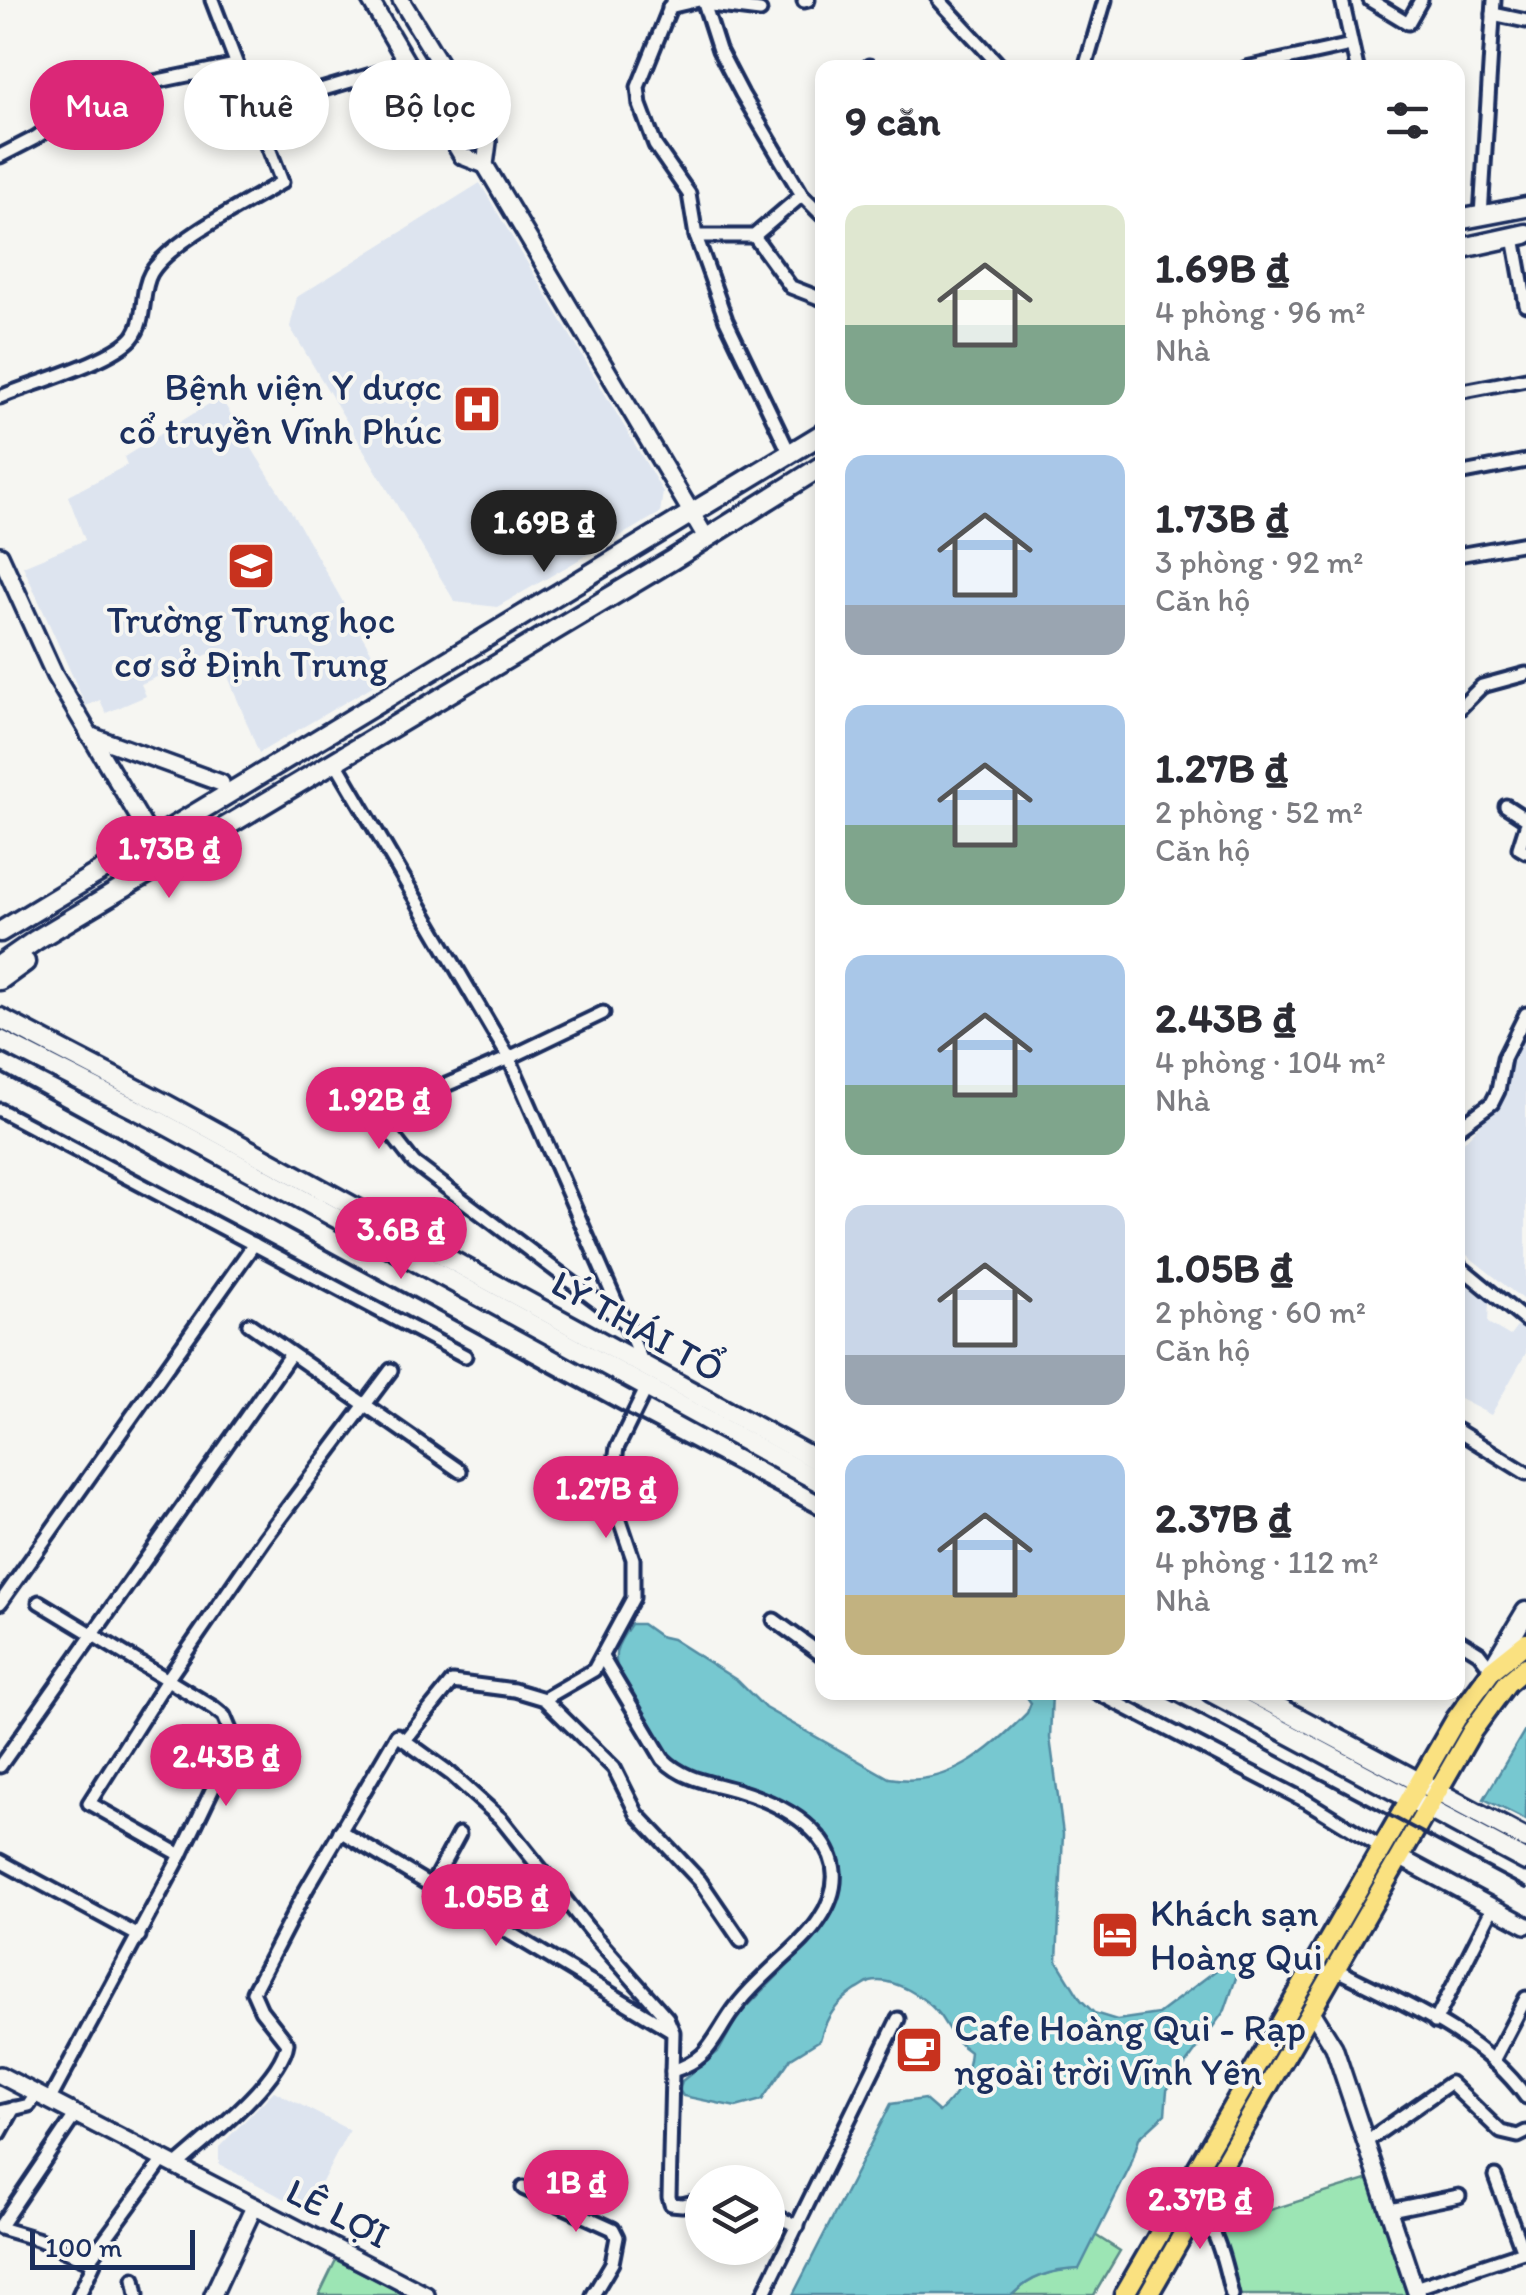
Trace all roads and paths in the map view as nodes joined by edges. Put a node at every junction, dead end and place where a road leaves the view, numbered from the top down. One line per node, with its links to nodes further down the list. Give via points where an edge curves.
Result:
1 (212, 0): 15 (street)
2 (370, 0): 16 (street)
3 (401, 0): 25 (street, via 488,142)
4 (702, 0): 10 (street); 12 (street); 26 (street, via 719,50)
5 (939, 0): 17 (street)
6 (1107, 0): 18 (street)
7 (1342, 0): 14 (street)
8 (1370, 0): 9 (street, via 1408,23)
9 (1421, 0)
10 (671, 4): 31 (street, via 638,88 656,145 689,194)
11 (1493, 7): 13 (street); 29 (street)
12 (760, 12)
13 (1526, 20)
14 (1351, 45): 19 (street); 20 (street)
15 (234, 60)
16 (406, 60)
17 (995, 60)
18 (1087, 60)
19 (1283, 60)
20 (1354, 60)
21 (184, 76): 24 (street, via 100,94)
22 (270, 150): 39 (street, via 282,182 160,258 145,284 134,336 116,351)
23 (458, 150): 25 (street)
24 (0, 156)
25 (485, 165): 45 (street)
26 (802, 195): 28 (street); 32 (street)
27 (1526, 207): 29 (main road)
28 (815, 208)
29 (1480, 216): 30 (main road)
30 (1465, 219)
31 (696, 236): 32 (street); 41 (street, via 726,320)
32 (754, 236): 35 (street, via 791,287)
33 (1520, 236): 34 (main road); 36 (street)
34 (1465, 248)
35 (815, 296)
36 (1526, 305)
37 (1526, 379): 38 (street)
38 (1465, 391)
39 (0, 396)
40 (815, 438): 41 (main road)
41 (790, 454): 45 (main road)
42 (1526, 461): 44 (street)
43 (815, 470): 46 (main road)
44 (1465, 473)
45 (692, 514): 46 (street); 50 (main road)
46 (707, 538): 51 (main road)
47 (1526, 543): 49 (street)
48 (0, 554): 54 (street)
49 (1465, 554)
50 (568, 588): 51 (main road); 55 (main road)
51 (582, 614): 56 (main road)
52 (1526, 674): 53 (street, via 1482,686)
53 (1465, 699)
54 (88, 734): 57 (street); 60 (street)
55 (290, 754): 57 (main road); 63 (main road)
56 (335, 761): 64 (main road, via 36,940); 69 (street)
57 (221, 783): 60 (main road)
58 (1506, 806): 59 (street)
59 (1526, 822): 61 (street, via 1519,848)
60 (145, 828): 62 (main road)
61 (1526, 852)
62 (0, 918)
63 (0, 932)
64 (2, 977)
65 (603, 1013): 69 (street)
66 (1526, 1014): 71 (street, via 1492,1103)
67 (0, 1017): 74 (main road, LÝ THÁI TỔ, via 168,1105)
68 (0, 1040): 74 (main road, LÝ THÁI TỔ)
69 (508, 1058): 77 (street); 77 (street, via 390,1109 385,1126 414,1162)
70 (0, 1110): 72 (street)
71 (1465, 1123)
72 (254, 1244): 79 (street); 91 (street)
73 (1465, 1271): 75 (street)
74 (492, 1294): 80 (main road, LÝ THÁI TỔ); 82 (main road, LÝ THÁI TỔ)
75 (1526, 1321)
76 (249, 1324): 78 (street)
77 (629, 1325): 80 (street)
78 (290, 1355): 83 (street); 94 (street)
79 (465, 1356)
80 (644, 1367): 84 (main road, LÝ THÁI TỔ)
81 (391, 1370): 83 (street)
82 (646, 1389): 84 (main road, LÝ THÁI TỔ); 98 (street, via 617,1448 612,1480 634,1559 634,1598)
83 (364, 1407): 87 (street); 101 (street)
84 (715, 1415): 86 (main road, LÝ THÁI TỔ); 89 (main road, LÝ THÁI TỔ)
85 (1465, 1435): 88 (street)
86 (815, 1461)
87 (460, 1471)
88 (1526, 1473)
89 (815, 1479)
90 (39, 1602): 94 (street)
91 (0, 1604)
92 (1526, 1612): 100 (main road)
93 (774, 1620): 97 (street)
94 (90, 1633): 101 (street); 107 (street)
95 (1526, 1643): 100 (main road)
96 (1465, 1645): 100 (street)
97 (815, 1650)
98 (602, 1656): 102 (street, via 594,1670); 129 (street, via 671,1768 794,1815 821,1838 833,1865 832,1893 818,1922 746,1995 707,2052)
99 (1526, 1666): 108 (main road, via 1489,1704)
100 (1492, 1670): 108 (main road, via 1472,1693)
101 (168, 1680): 113 (street, via 224,1716 235,1737); 113 (street, via 89,1804)
102 (544, 1699): 106 (street, via 452,1682); 121 (street, via 614,1768 638,1814 700,1880)
103 (1111, 1700): 112 (street)
104 (1227, 1700): 108 (main road)
105 (1263, 1700): 108 (main road)
106 (401, 1737): 109 (street); 127 (street, via 500,1820)
107 (0, 1764)
108 (1422, 1796): 111 (main road); 112 (main road); 114 (main road); 115 (main road)
109 (340, 1832): 117 (street); 139 (street, via 253,1992 287,2044 285,2057 251,2098)
110 (459, 1834): 117 (street)
111 (1526, 1840)
112 (1382, 1847): 144 (main road)
113 (182, 1855): 120 (street)
114 (1399, 1857): 118 (street); 122 (main road)
115 (1526, 1861)
116 (0, 1862): 120 (street)
117 (431, 1886): 127 (street)
118 (1493, 1907): 119 (street); 126 (street)
119 (1526, 1925)
120 (140, 1936): 132 (street)
121 (742, 1941)
122 (1335, 1969): 124 (main road); 126 (street)
123 (1526, 1998): 128 (street)
124 (1311, 2010): 138 (street, via 1332,2042); 148 (main road)
125 (898, 2019): 151 (street)
126 (1435, 2022): 128 (street)
127 (673, 2032): 129 (street)
128 (1492, 2062): 131 (street)
129 (672, 2071): 146 (street, via 669,2197 671,2204)
130 (0, 2075): 132 (street)
131 (1526, 2097)
132 (43, 2098): 133 (street); 135 (street)
133 (14, 2108): 134 (street); 137 (street)
134 (0, 2112)
135 (74, 2115): 139 (street); 145 (street)
136 (1526, 2132): 138 (street, via 1501,2132 1450,2083)
137 (0, 2133)
138 (1368, 2141): 149 (street)
139 (170, 2163): 147 (street); 154 (street)
140 (1495, 2176): 153 (street)
141 (523, 2188): 161 (street, via 613,2230 612,2263)
142 (0, 2196): 145 (street)
143 (1459, 2196): 149 (street)
144 (1180, 2198): 148 (street); 163 (main road)
145 (12, 2204): 152 (street)
146 (685, 2204)
147 (254, 2206): 159 (street, LÊ LỢI); 160 (street, LÊ LỢI)
148 (1198, 2208): 164 (main road); 165 (street, via 1217,2234)
149 (1390, 2210): 156 (street)
150 (785, 2220): 151 (street)
151 (798, 2226): 162 (street)
152 (0, 2227): 154 (street)
153 (1524, 2252): 156 (street)
154 (89, 2261): 157 (street, via 94,2263)
155 (134, 2279): 158 (street)
156 (1416, 2292)
157 (79, 2295)
158 (137, 2295)
159 (213, 2295)
160 (426, 2295)
161 (593, 2295)
162 (763, 2295)
163 (1124, 2295)
164 (1148, 2295)
165 (1232, 2295)

